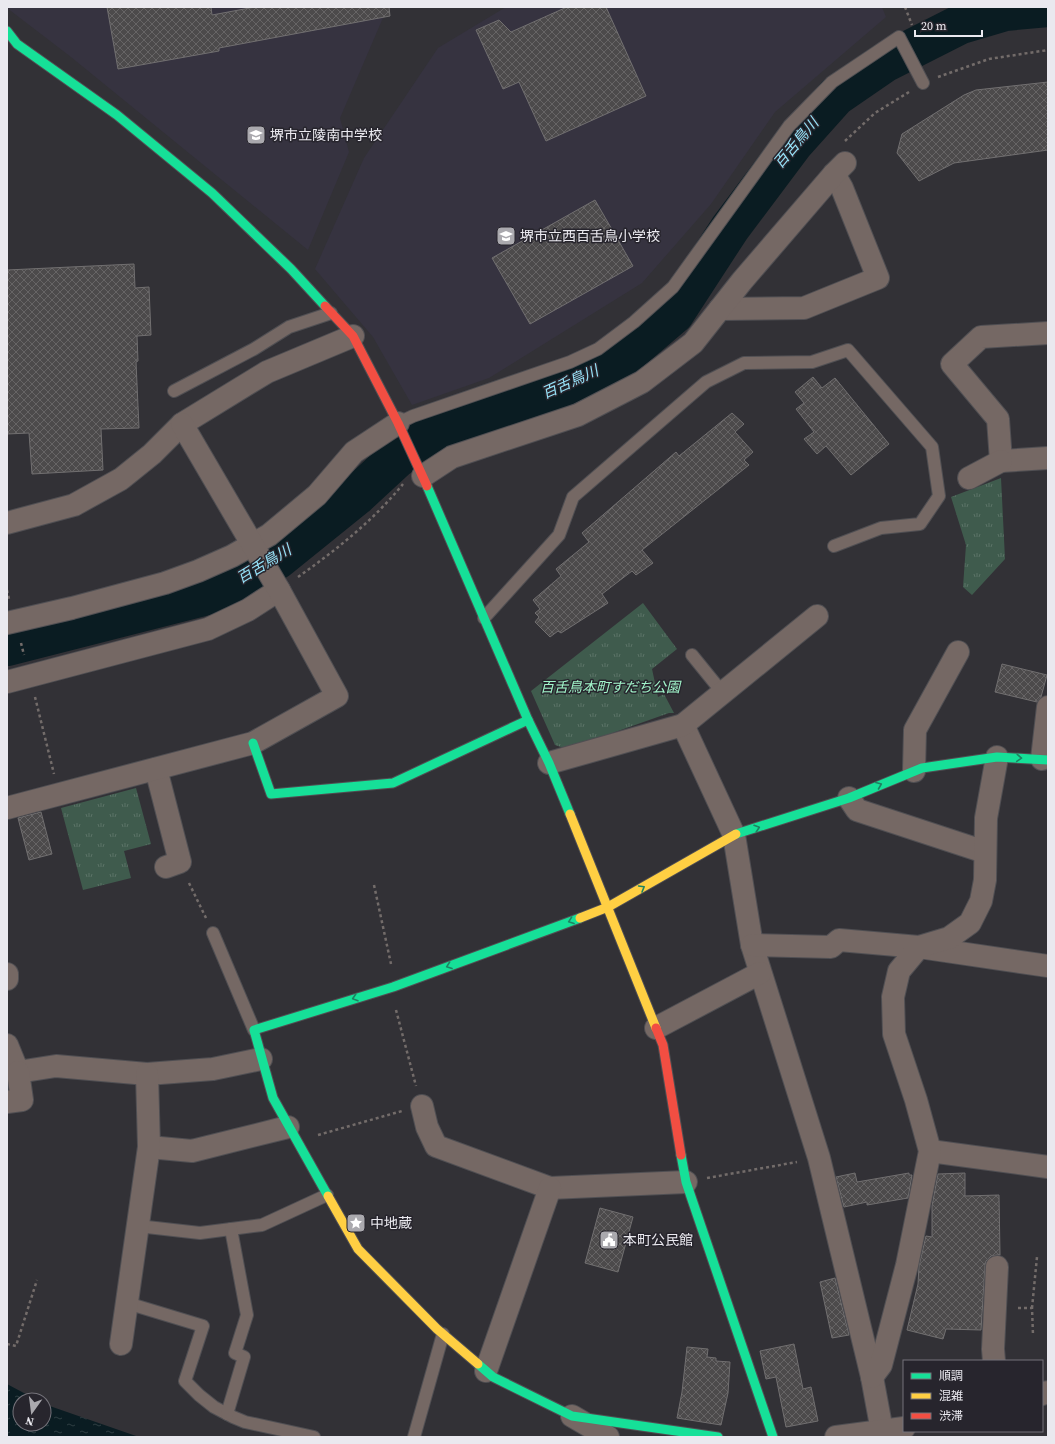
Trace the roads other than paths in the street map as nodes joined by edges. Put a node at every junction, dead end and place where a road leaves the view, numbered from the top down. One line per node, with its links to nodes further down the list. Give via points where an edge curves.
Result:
1 (10, 42): 4 (street, via 117,115 206,188 291,269)
2 (923, 83): 9 (lane, via 900,37 832,82 789,126 673,286 634,322 598,349 570,362 413,416)
3 (720, 309): 3 (street, via 804,308 878,278 842,188 839,168); 12 (street, via 693,343 642,382 578,415 452,457 431,470)
4 (331, 313): 6 (street); 7 (lane, via 289,327 254,349)
5 (1048, 333): 11 (street, via 981,337 952,364 998,419)
6 (353, 336): 8 (street, via 267,372); 9 (street)
7 (174, 391)
8 (182, 424): 14 (street, via 152,454 121,479 74,505); 16 (street)
9 (399, 426): 12 (street); 16 (street, via 354,452 317,495 269,535)
10 (1048, 458): 11 (street)
11 (1001, 461): 13 (street)
12 (415, 473): 19 (street)
13 (969, 478)
14 (7, 523)
15 (834, 546): 19 (lane, via 881,528 920,524 939,496 932,447 848,350 812,362 744,363 706,382 573,497 559,535)
16 (256, 550): 17 (street); 20 (street, via 232,556 198,572 165,583 72,608)
17 (277, 586): 23 (street, via 248,610 208,629 29,672); 28 (street, via 337,696)
18 (817, 616): 24 (street)
19 (484, 618): 26 (street)
20 (13, 631)
21 (958, 652): 33 (street, via 915,730)
22 (692, 655): 24 (lane)
23 (7, 682)
24 (722, 692): 27 (street)
25 (1048, 707): 30 (street)
26 (528, 720): 28 (street, via 393,783 271,794); 31 (street)
27 (683, 725): 31 (street); 36 (street)
28 (253, 743): 32 (street)
29 (997, 756): 30 (street, one-way to 30); 33 (street); 37 (street, via 986,818)
30 (1045, 760)
31 (549, 763): 39 (street)
32 (156, 769): 35 (street); 38 (street)
33 (914, 771): 34 (street, one-way to 33)
34 (849, 798): 36 (street, one-way to 34); 37 (street, via 858,810)
35 (7, 808)
36 (734, 835): 39 (street, one-way to 36); 41 (street)
37 (985, 852): 42 (street, via 985,880 981,901 970,923 949,938)
38 (173, 865)
39 (608, 908): 47 (street); 48 (street, one-way to 48, via 393,987)
40 (213, 933): 48 (lane)
41 (752, 945): 42 (street, via 831,947 839,940); 44 (street)
42 (919, 947): 43 (street); 57 (street, via 899,971 893,997 894,1034)
43 (1047, 961)
44 (760, 973): 47 (street); 70 (street, via 819,1158)
45 (7, 974): 46 (street)
46 (7, 979)
47 (656, 1028): 59 (street, via 663,1044)
48 (254, 1030): 50 (street)
49 (7, 1045): 51 (street)
50 (261, 1060): 52 (street, via 214,1069); 55 (street, via 273,1098)
51 (18, 1072): 52 (street, via 56,1066); 53 (street, via 22,1100)
52 (147, 1074): 56 (street)
53 (7, 1102)
54 (422, 1106): 60 (street, via 427,1128 436,1146)
55 (292, 1134): 56 (street, via 192,1151); 61 (street)
56 (149, 1147): 62 (street)
57 (930, 1151): 58 (street); 70 (street, via 907,1266 880,1365)
58 (1048, 1167)
59 (686, 1182): 60 (street); 79 (street)
60 (550, 1188): 69 (street)
61 (327, 1195): 63 (lane, via 262,1225); 66 (street, via 358,1249)
62 (138, 1226): 63 (lane, via 200,1233); 65 (street)
63 (231, 1230): 71 (lane, via 247,1315 235,1353 244,1357)
64 (997, 1267): 68 (street)
65 (127, 1304): 67 (street); 71 (lane, via 203,1326 185,1381 214,1407)
66 (443, 1334): 69 (street); 76 (lane)
67 (121, 1344)
68 (994, 1360)
69 (486, 1371): 72 (street, via 493,1377)
70 (872, 1377): 74 (street)
71 (227, 1414): 75 (lane, via 245,1422)
72 (572, 1416): 77 (street); 78 (street)
73 (903, 1428): 74 (street)
74 (877, 1433): 80 (street)
75 (314, 1437)
76 (414, 1437)
77 (608, 1437)
78 (718, 1437)
79 (773, 1437)
80 (836, 1437)

